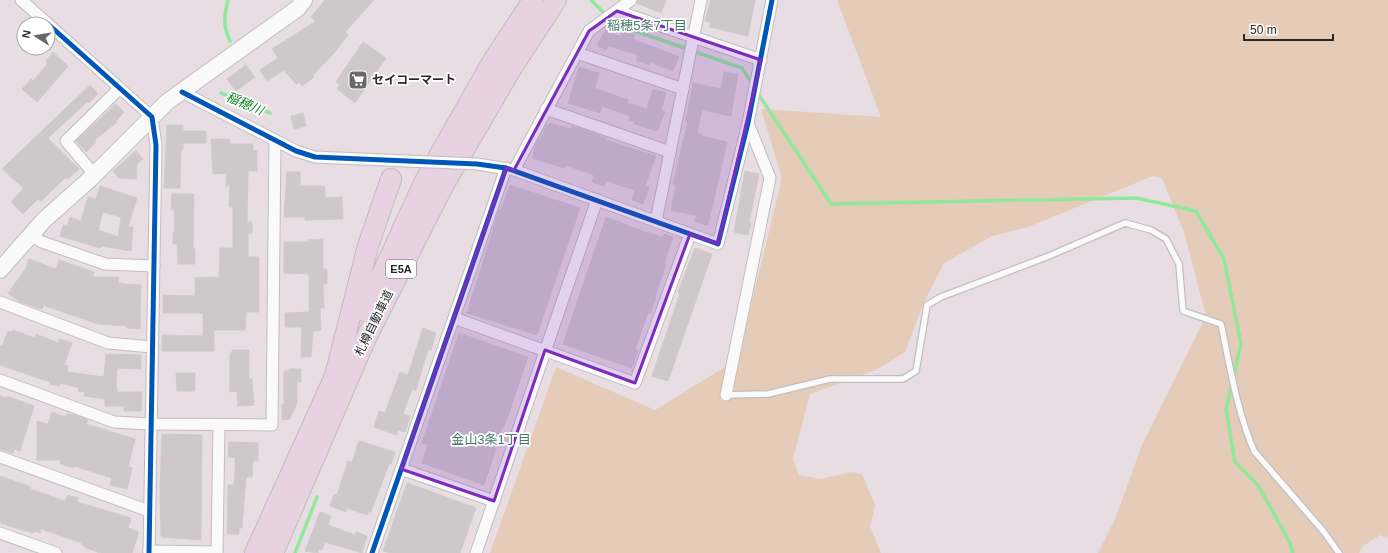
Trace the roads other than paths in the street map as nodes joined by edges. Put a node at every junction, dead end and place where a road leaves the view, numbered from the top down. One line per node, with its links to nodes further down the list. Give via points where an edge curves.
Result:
1 (21, 0): 9 (street)
2 (304, 0): 16 (street, via 298,8)
3 (533, 0): 35 (highway, 札樽自動車道 / E5A, via 493,61 425,181)
4 (556, 0): 48 (highway, 札樽自動車道 / E5A, via 511,69 443,186 366,338)
5 (631, 0): 8 (street)
6 (701, 0): 11 (street)
7 (772, 0): 13 (street)
8 (616, 12): 11 (street); 12 (street, via 589,31)
9 (39, 16)
10 (56, 31): 14 (street)
11 (693, 40): 13 (street); 15 (street)
12 (577, 53): 15 (street); 17 (street)
13 (761, 60): 19 (street)
14 (120, 88): 18 (street); 23 (street, via 66,141)
15 (683, 89): 21 (street)
16 (182, 92): 18 (street); 20 (street)
17 (546, 109): 21 (street); 22 (street)
18 (152, 117): 23 (street); 29 (street, via 156,145)
19 (748, 124): 27 (street, via 718,244); 37 (street, via 770,178)
20 (275, 140): 22 (street, bridge, via 315,157 477,164); 39 (street, via 272,425)
21 (670, 152): 26 (street)
22 (510, 169): 25 (street); 32 (street)
23 (94, 174): 28 (street)
24 (391, 179): 35 (highway, via 368,246)
25 (597, 200): 26 (street); 34 (street)
26 (656, 221): 27 (street)
27 (690, 234): 34 (street, via 635,383)
28 (30, 235): 29 (street, via 42,242 105,264); 30 (street)
29 (154, 266): 33 (street)
30 (0, 270)
31 (0, 302): 33 (street, via 108,343)
32 (454, 318): 34 (street); 41 (street)
33 (152, 347): 38 (street)
34 (545, 350): 42 (street)
35 (336, 372): 47 (highway, 札樽自動車道 / E5A)
36 (0, 380): 38 (street, via 114,422)
37 (726, 395): 51 (lane, via 768,394 830,380 903,379 916,371 926,305 941,296 1049,256 1126,223 1151,230 1166,239 1178,264 1183,311 1220,324 1236,394 1254,451)
38 (151, 424): 39 (street); 43 (street)
39 (219, 425): 45 (street, via 216,552)
40 (0, 457): 43 (street)
41 (401, 469): 42 (street); 49 (street)
42 (494, 501): 50 (street)
43 (149, 511): 45 (street)
44 (0, 533): 46 (street)
45 (149, 552)
46 (56, 553)
47 (254, 553)
48 (273, 553)
49 (372, 553)
50 (476, 553)
51 (1339, 553)

